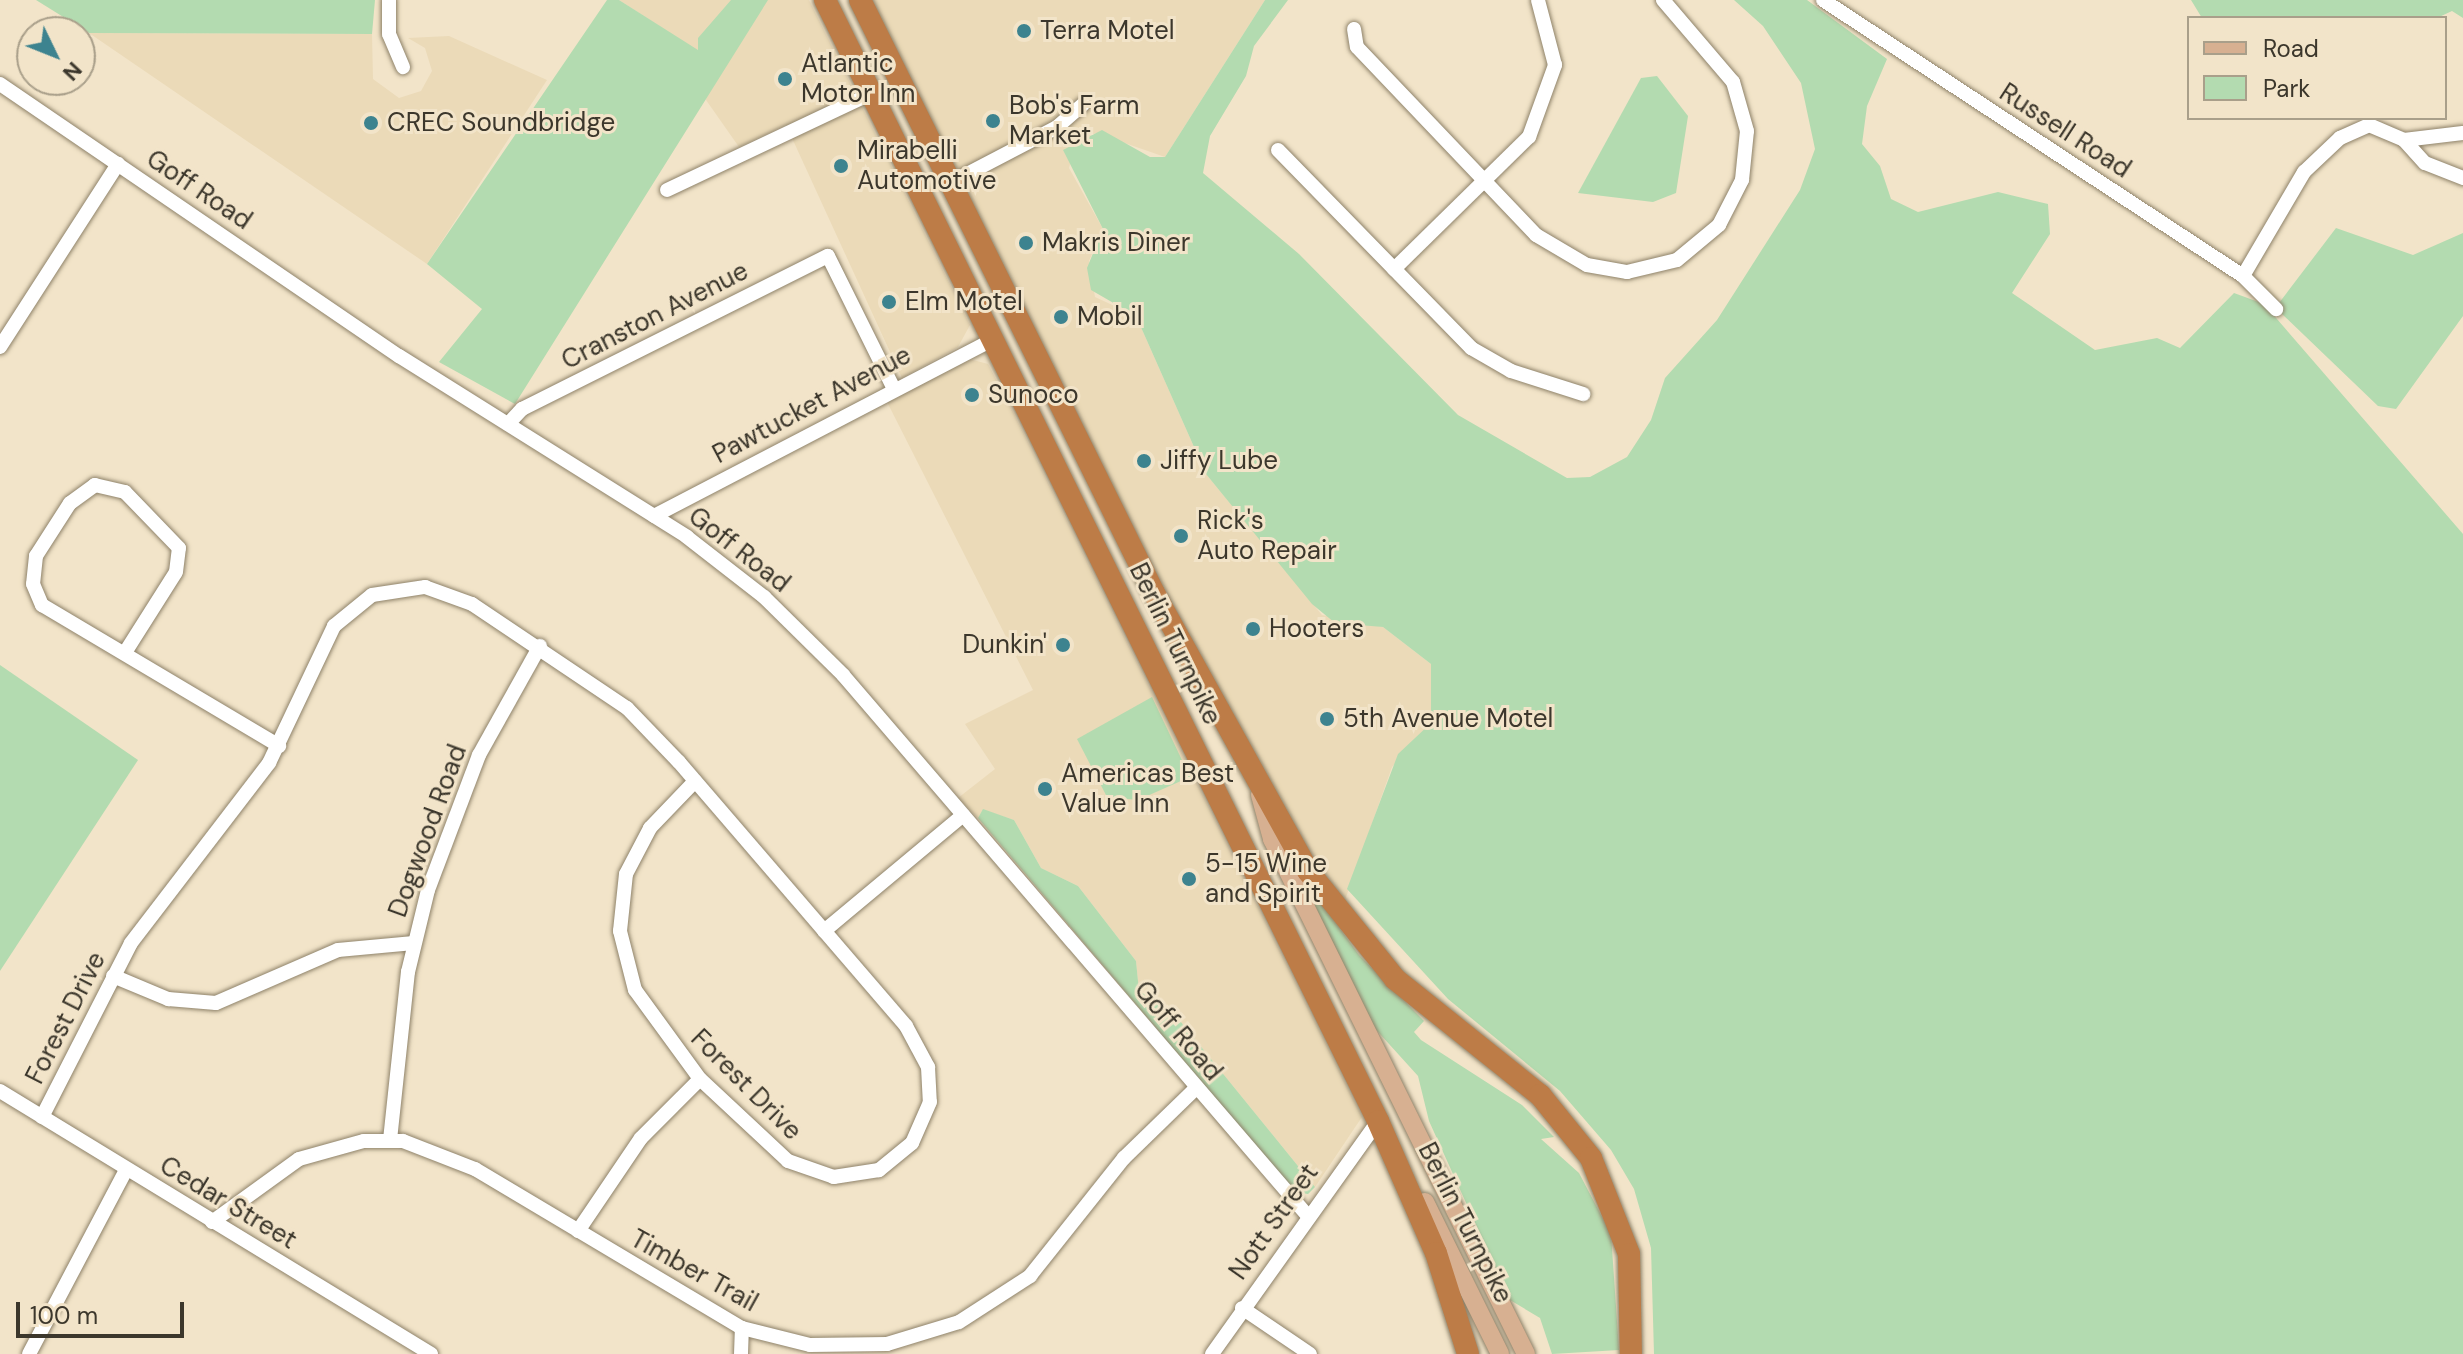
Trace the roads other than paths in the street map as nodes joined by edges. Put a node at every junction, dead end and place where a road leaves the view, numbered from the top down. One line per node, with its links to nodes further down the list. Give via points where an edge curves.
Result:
1 (389, 0): 8 (street, via 389,34)
2 (825, 0): 10 (highway, Berlin Turnpike)
3 (860, 0): 18 (highway, Berlin Turnpike)
4 (1538, 0): 17 (street, via 1555,65 1545,102 1529,137)
5 (1663, 0): 17 (street, via 1733,82 1747,131 1742,180 1719,225 1677,260 1627,272 1587,265 1536,235)
6 (1823, 0): 21 (street, Russell Road)
7 (1354, 29): 17 (street, via 1357,47)
8 (403, 67)
9 (0, 84): 15 (street, Goff Road)
10 (872, 93): 19 (street); 24 (highway, Berlin Turnpike)
11 (1083, 104): 18 (street, via 1057,127)
12 (2463, 133): 13 (street)
13 (2404, 140): 16 (street, via 2425,163); 21 (street, via 2369,125 2340,138 2304,172)
14 (1278, 150): 20 (street)
15 (118, 164): 25 (street); 28 (street, Goff Road)
16 (2463, 178)
17 (1484, 179): 20 (street)
18 (950, 183): 23 (highway, Berlin Turnpike)
19 (667, 190)
20 (1394, 269): 27 (street, via 1471,348 1511,371)
21 (2243, 276): 22 (street, Russell Road)
22 (2276, 309)
23 (1021, 326): 24 (highway); 34 (highway, Berlin Turnpike)
24 (994, 339): 26 (street, Pawtucket Avenue); 44 (highway, Berlin Turnpike)
25 (0, 347)
26 (893, 387): 28 (street, Cranston Avenue, via 828,256 522,409); 29 (street, Pawtucket Avenue)
27 (1583, 394)
28 (508, 424): 29 (street, Goff Road)
29 (654, 516): 35 (street, Goff Road, via 802,631)
30 (540, 646): 32 (street, Forest Drive, via 444,591 379,592 334,626); 33 (street, Forest Drive, via 627,708); 37 (street, Dogwood Road, via 467,783)
31 (126, 651): 31 (street, via 51,614 33,584 45,539 70,503 95,485 131,496 179,548 176,572); 32 (street)
32 (279, 746): 38 (street, Forest Drive, via 236,813 151,913)
33 (695, 781): 36 (street, Forest Drive); 39 (street, Forest Drive, via 634,853 620,931 638,997)
34 (1257, 784): 42 (main road, Berlin Turnpike, via 1272,839); 61 (highway, via 1314,881 1368,950 1540,1095 1591,1158 1629,1254)
35 (963, 815): 36 (street); 40 (street, Goff Road)
36 (824, 931): 39 (street, Forest Drive, via 924,1057 931,1098 912,1143 871,1173 815,1174 779,1155)
37 (414, 943): 38 (street, via 338,950 216,1003 168,999); 45 (street, Dogwood Road)
38 (113, 976): 43 (street, Forest Drive)
39 (700, 1079): 49 (street, via 636,1144)
40 (1196, 1088): 47 (street, Goff Road); 52 (street, Timber Trail, via 1124,1158 1030,1276 977,1313)
41 (0, 1091): 43 (street, Cedar Street)
42 (1399, 1094): 44 (main road); 60 (main road, Berlin Turnpike)
43 (42, 1117): 46 (street, Cedar Street)
44 (1378, 1121): 47 (street, Nott Street); 58 (highway, via 1436,1253); 59 (main road, Berlin Turnpike)
45 (390, 1140): 48 (street, Timber Trail, via 293,1162); 49 (street, Timber Trail, via 455,1159)
46 (126, 1170): 48 (street, Cedar Street); 53 (street)
47 (1307, 1215): 50 (street, Nott Street)
48 (212, 1222): 54 (street, Cedar Street)
49 (578, 1231): 51 (street, Timber Trail)
50 (1242, 1308): 56 (street, Nott Street); 57 (street)
51 (742, 1328): 52 (street, Timber Trail, via 829,1347); 55 (street)
52 (910, 1347)
53 (29, 1354)
54 (431, 1354)
55 (741, 1354)
56 (1212, 1354)
57 (1310, 1354)
58 (1468, 1354)
59 (1500, 1354)
60 (1526, 1354)
61 (1631, 1354)

